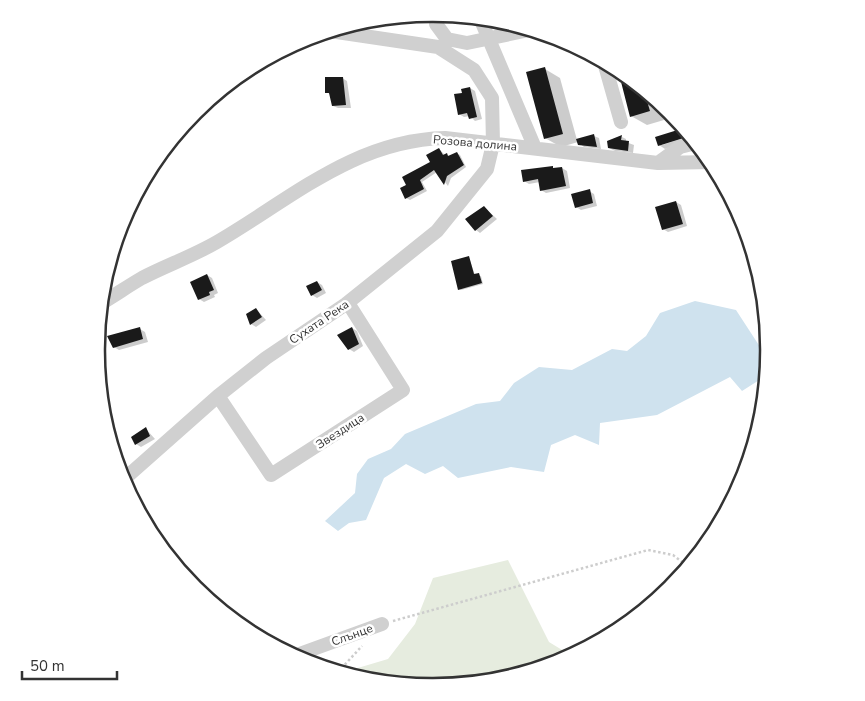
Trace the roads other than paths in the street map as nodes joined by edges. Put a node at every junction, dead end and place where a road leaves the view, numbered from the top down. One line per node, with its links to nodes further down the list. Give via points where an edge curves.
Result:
1 (436, 22): 6 (street)
2 (484, 27): 5 (street)
3 (349, 34): 6 (street)
4 (515, 34): 5 (street)
5 (489, 40): 6 (street); 11 (street)
6 (442, 43): 9 (street, Сухата Река, via 474,70 492,98)
7 (607, 73): 8 (street)
8 (620, 122)
9 (492, 144): 11 (street, Розова долина); 14 (street, Розова долина, via 445,138 423,139 359,157 323,174 218,241); 15 (street, Сухата Река, via 487,169 437,231)
10 (688, 145): 13 (street)
11 (535, 148): 13 (street, Розова долина)
12 (701, 162): 13 (street, Розова долина)
13 (658, 163)
14 (109, 299)
15 (348, 303): 16 (street, Сухата Река, via 266,358); 16 (street, Звездица, via 403,390 271,475)
16 (218, 396): 17 (street, Сухата Река)
17 (129, 475)
18 (382, 624): 19 (street, Слънце)
19 (304, 652)

